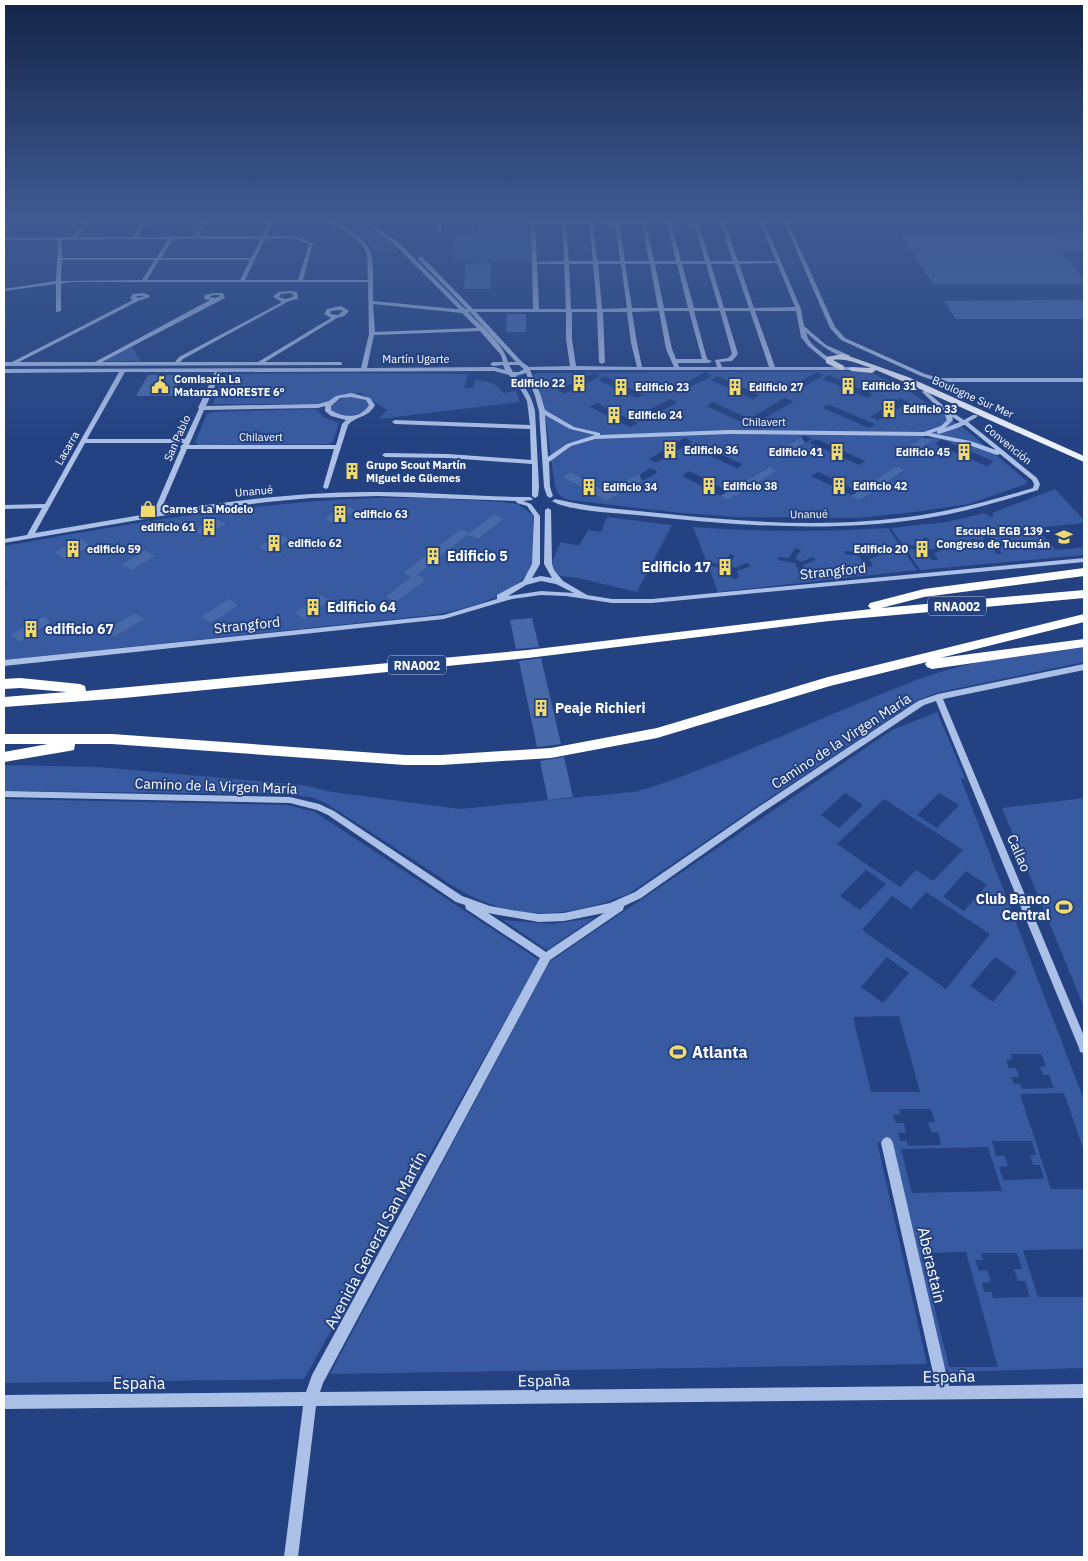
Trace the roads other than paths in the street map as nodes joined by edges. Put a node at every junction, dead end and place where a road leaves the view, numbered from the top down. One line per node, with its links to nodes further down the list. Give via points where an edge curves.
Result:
1 (58, 295): 28 (street)
2 (370, 295): 18 (street)
3 (447, 295): 29 (street)
4 (456, 295): 30 (street)
5 (535, 295): 21 (street)
6 (568, 295): 22 (street)
7 (598, 295): 23 (street)
8 (629, 295): 24 (street)
9 (658, 295): 25 (street)
10 (688, 295): 19 (street)
11 (718, 295): 26 (street)
12 (748, 295): 27 (street)
13 (793, 295): 20 (street)
14 (819, 295): 61 (street, via 838,336 931,378 948,381)
15 (137, 300): 46 (street)
16 (215, 300): 39 (street)
17 (287, 301): 41 (street)
18 (370, 302): 29 (street); 34 (street)
19 (692, 309): 25 (street); 26 (street); 36 (street, via 696,336)
20 (798, 309): 27 (street); 32 (street)
21 (536, 310): 22 (street); 30 (street)
22 (569, 310): 23 (street); 50 (street)
23 (599, 310): 24 (street); 40 (street)
24 (631, 310): 25 (street); 51 (street)
25 (661, 310): 37 (street)
26 (722, 310): 27 (street); 38 (street, via 734,354 730,360)
27 (753, 310): 49 (street)
28 (58, 311)
29 (463, 311): 30 (street); 33 (street)
30 (472, 311): 43 (street)
31 (337, 316): 42 (street)
32 (803, 327): 35 (street, Boulogne Sur Mer, via 824,346); 44 (street, via 807,341)
33 (480, 329): 34 (street); 47 (street, via 498,348)
34 (372, 334): 48 (street)
35 (849, 357): 44 (main road, via 834,356); 56 (main road, via 858,363); 83 (main road, Boulogne Sur Mer, via 905,378)
36 (706, 360): 37 (street); 38 (street)
37 (674, 361): 52 (street)
38 (717, 361): 53 (street)
39 (97, 362): 41 (street, Martín Ugarte); 46 (street, Martín Ugarte)
40 (602, 362)
41 (177, 363): 42 (street, Martín Ugarte)
42 (259, 363): 48 (street, Martín Ugarte)
43 (520, 363): 47 (street, Martín Ugarte); 55 (street)
44 (827, 363): 49 (street, Martín Ugarte); 54 (main road)
45 (4, 364): 46 (street, Martín Ugarte)
46 (12, 364)
47 (507, 364): 48 (street, Martín Ugarte); 60 (street)
48 (364, 366): 58 (street, Martín Ugarte); 60 (street, Martín Ugarte, via 494,369)
49 (772, 367): 53 (street, Martín Ugarte)
50 (573, 368): 51 (street, Martín Ugarte); 55 (street, Martín Ugarte)
51 (640, 368): 52 (street, Martín Ugarte)
52 (677, 368): 53 (street, Martín Ugarte)
53 (720, 368)
54 (841, 368): 56 (street)
55 (527, 369): 60 (street, Martín Ugarte, via 521,374); 68 (street)
56 (852, 369): 62 (main road, Boulogne Sur Mer, via 874,371)
57 (123, 370): 58 (street, Martín Ugarte); 59 (street, Martín Ugarte); 78 (street, Lacarra)
58 (219, 370): 65 (street, San Pablo)
59 (4, 371)
60 (510, 373): 75 (street, via 521,384 530,402)
61 (1084, 380)
62 (925, 392): 66 (street); 70 (main road, Boulogne Sur Mer)
63 (329, 403): 64 (street); 67 (street); 71 (street, via 338,397 351,395 371,401 369,411)
64 (318, 406): 65 (street); 67 (street)
65 (201, 408): 79 (street, San Pablo)
66 (944, 409): 73 (street, Convención); 76 (street, via 950,417 948,423)
67 (328, 411): 69 (street)
68 (542, 411): 77 (street, Chilavert, via 572,428); 85 (street)
69 (335, 416): 71 (street); 74 (street)
70 (975, 416): 73 (street, Convención); 86 (main road, Boulogne Sur Mer)
71 (352, 417): 74 (street)
72 (396, 422): 75 (street)
73 (964, 422): 76 (street, via 942,432); 82 (street, Convención)
74 (345, 424): 80 (street)
75 (533, 427): 84 (street)
76 (919, 433): 77 (street, Chilavert, via 730,432); 82 (street, via 962,440)
77 (608, 436): 85 (street, Chilavert, via 574,442)
78 (83, 441): 79 (street, Chilavert); 93 (street, Lacarra)
79 (185, 444): 80 (street, Chilavert); 95 (street, San Pablo)
80 (338, 447): 88 (street)
81 (385, 455): 84 (street)
82 (1008, 458): 87 (street, Convención)
83 (1084, 459)
84 (535, 462): 91 (street, via 536,487)
85 (545, 462): 92 (street)
86 (1084, 466)
87 (1037, 484): 92 (street, Unanué, via 1036,489 1002,501 942,514 846,523 746,524)
88 (326, 487): 89 (street, via 332,489); 90 (street)
89 (333, 495): 90 (street, Unanué); 91 (street, Unanué, via 405,494)
90 (316, 496): 95 (street, Unanué, via 241,502)
91 (532, 503): 92 (street); 92 (street, via 543,494); 100 (street, via 537,516 536,564)
92 (551, 504): 101 (street, via 548,564)
93 (45, 506): 94 (street); 96 (street, Lacarra)
94 (4, 507)
95 (155, 515): 96 (street, Unanué)
96 (30, 536): 97 (street, Unanué)
97 (4, 541)
98 (1084, 560): 103 (street, Strangford, via 652,602 612,601)
99 (1084, 572): 105 (highway, via 924,594)
100 (527, 581): 101 (street, Strangford, via 541,578); 104 (street, Strangford)
101 (559, 581): 103 (street, Strangford)
102 (1084, 594): 105 (highway, RNA002)
103 (585, 596): 104 (street, Strangford, via 541,593)
104 (491, 602): 108 (street, Strangford, via 444,617)
105 (829, 618): 112 (highway, RNA002, via 528,654)
106 (1084, 618): 110 (highway)
107 (1084, 643): 110 (highway)
108 (4, 663)
109 (1084, 667): 113 (street, Camino de la Virgen María)
110 (876, 669): 116 (highway, via 656,733 551,753 405,760)
111 (4, 684): 112 (highway)
112 (124, 693): 114 (highway, RNA002)
113 (938, 697): 119 (street, Camino de la Virgen María, via 902,715); 122 (street, Callao)
114 (4, 702)
115 (4, 739): 116 (highway)
116 (112, 739): 117 (highway)
117 (4, 757)
118 (4, 794): 120 (street, Camino de la Virgen María, via 290,800 306,803 331,813)
119 (638, 895): 120 (street, Camino de la Virgen María, via 589,913 539,918 490,910); 121 (street, Camino de la Virgen María)
120 (459, 899): 121 (street, Camino de la Virgen María)
121 (546, 956): 126 (street, Avenida General San Martín, via 317,1380)
122 (1084, 1048)
123 (888, 1143): 125 (street, Aberastain)
124 (1084, 1391): 125 (street, España)
125 (944, 1393): 126 (street, España)
126 (310, 1400): 127 (street, España); 128 (street, Avenida General San Martín)
127 (4, 1402)
128 (291, 1557)

